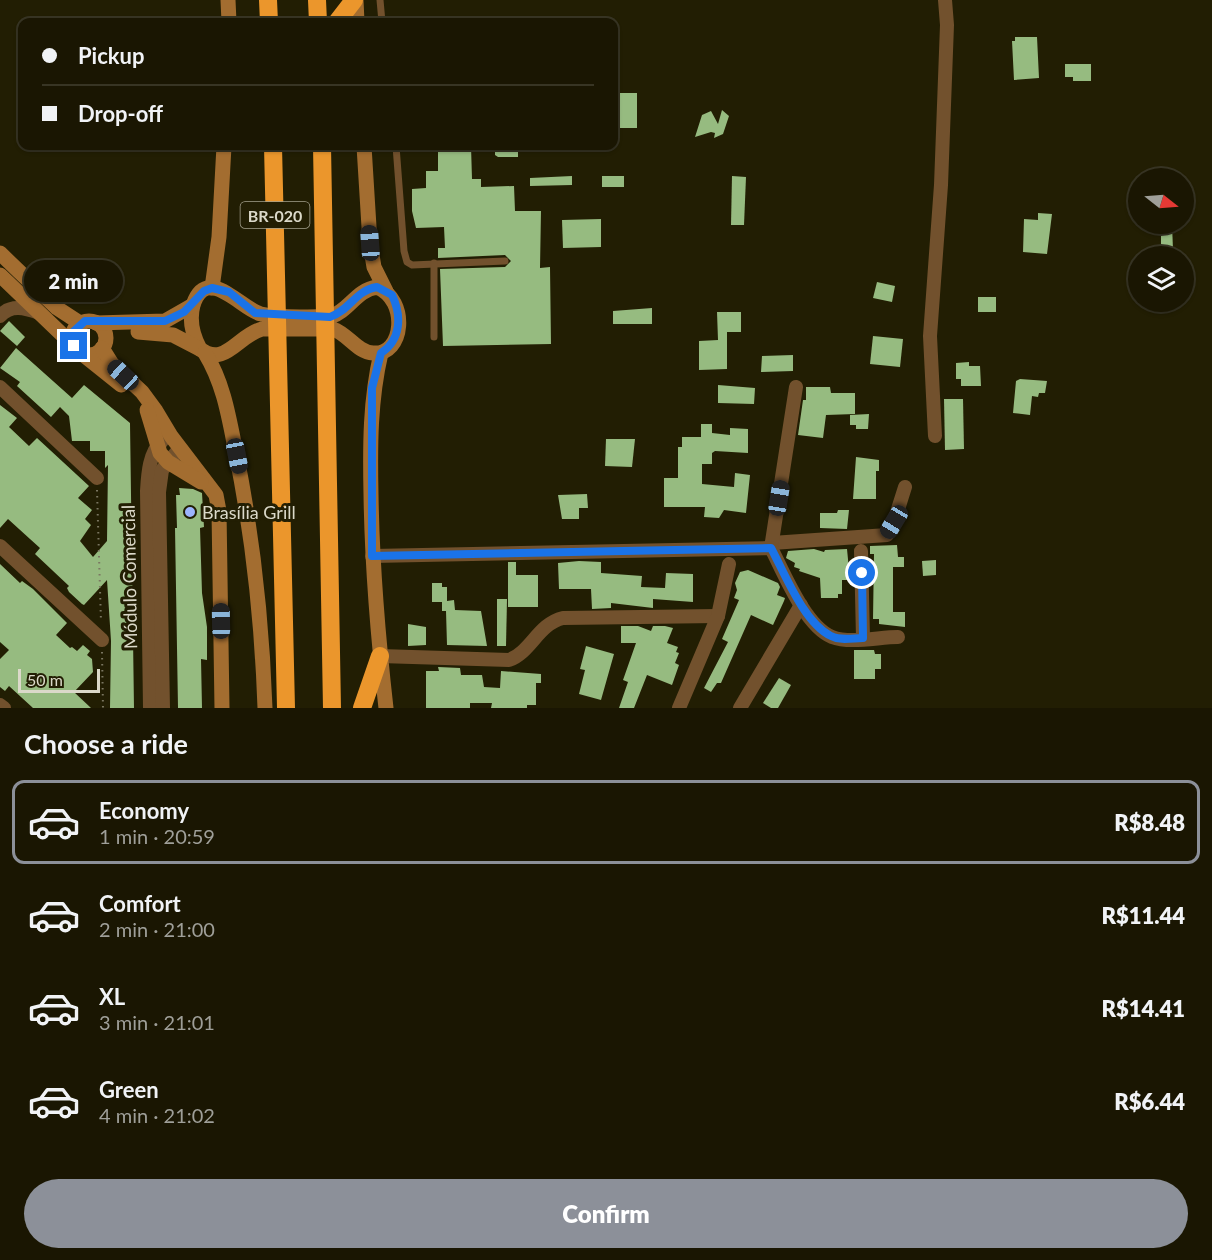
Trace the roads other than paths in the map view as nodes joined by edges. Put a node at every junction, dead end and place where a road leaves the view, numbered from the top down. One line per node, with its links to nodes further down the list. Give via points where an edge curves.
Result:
1 (228, 0): 7 (main road)
2 (268, 0): 8 (highway)
3 (317, 0): 9 (highway)
4 (355, 0): 10 (highway); 11 (main road)
5 (380, 0): 12 (lane)
6 (945, 0): 38 (street, via 941,185 930,336)
7 (229, 18)
8 (269, 18)
9 (318, 18)
10 (340, 18)
11 (357, 18)
12 (382, 18)
13 (224, 150): 24 (main road)
14 (273, 150): 64 (highway, BR-020)
15 (322, 150): 65 (highway, BR-020)
16 (364, 150): 25 (main road, via 370,243 374,267)
17 (396, 150): 20 (lane, via 405,258 412,265)
18 (0, 253): 22 (main road)
19 (505, 261): 20 (lane)
20 (434, 263): 31 (lane)
21 (0, 275): 23 (main road, Módulo Comercial)
22 (32, 283): 23 (main road); 30 (main road)
23 (6, 287): 27 (main road, Módulo Comercial)
24 (212, 288): 25 (main road, via 229,292 255,313 330,317 340,314 368,288); 26 (main road, via 204,291)
25 (386, 291): 35 (main road, via 397,305 398,330 390,347)
26 (193, 305): 29 (main road, via 165,321); 34 (main road, via 193,332)
27 (41, 314): 28 (street, via 14,308); 33 (main road, Módulo Comercial)
28 (0, 316)
29 (96, 323): 30 (main road); 32 (main road)
30 (80, 324): 33 (main road, via 72,336)
31 (434, 337)
32 (104, 342): 33 (main road, via 91,355); 34 (main road, via 128,332 165,333); 39 (main road, via 112,364 142,392)
33 (78, 350): 40 (main road, Módulo Comercial, via 147,410)
34 (202, 351): 35 (main road, via 216,356 224,354 242,337 262,329 333,329 365,352); 63 (main road, via 219,378 244,493 257,581)
35 (381, 353): 49 (main road, via 372,388)
36 (0, 387): 42 (street)
37 (796, 387): 46 (street)
38 (935, 436)
39 (175, 442): 40 (street); 41 (street, Módulo Comercial); 43 (main road)
40 (156, 447): 41 (main road, Módulo Comercial); 45 (street, Módulo Comercial, via 148,468)
41 (168, 462): 43 (main road, Módulo Comercial); 45 (street, Módulo Comercial)
42 (97, 478)
43 (209, 486): 62 (main road, via 216,495 219,511)
44 (905, 487): 46 (street, via 887,535)
45 (153, 491): 57 (street, Módulo Comercial)
46 (772, 545): 49 (street); 51 (street)
47 (0, 546): 55 (street)
48 (861, 551): 54 (street)
49 (372, 556): 56 (main road)
50 (729, 564): 52 (street)
51 (801, 605): 54 (street, via 822,631 833,637); 69 (street)
52 (718, 616): 56 (street, via 563,618 547,624 516,658 508,660); 68 (street)
53 (898, 637): 54 (street)
54 (863, 638)
55 (102, 640)
56 (380, 656): 66 (highway); 67 (main road)
57 (156, 688): 60 (street, Módulo Comercial); 61 (street, Módulo Comercial)
58 (0, 705): 59 (street)
59 (4, 708)
60 (150, 708)
61 (163, 708)
62 (222, 708)
63 (265, 708)
64 (286, 708)
65 (332, 708)
66 (362, 708)
67 (386, 708)
68 (679, 708)
69 (740, 708)

